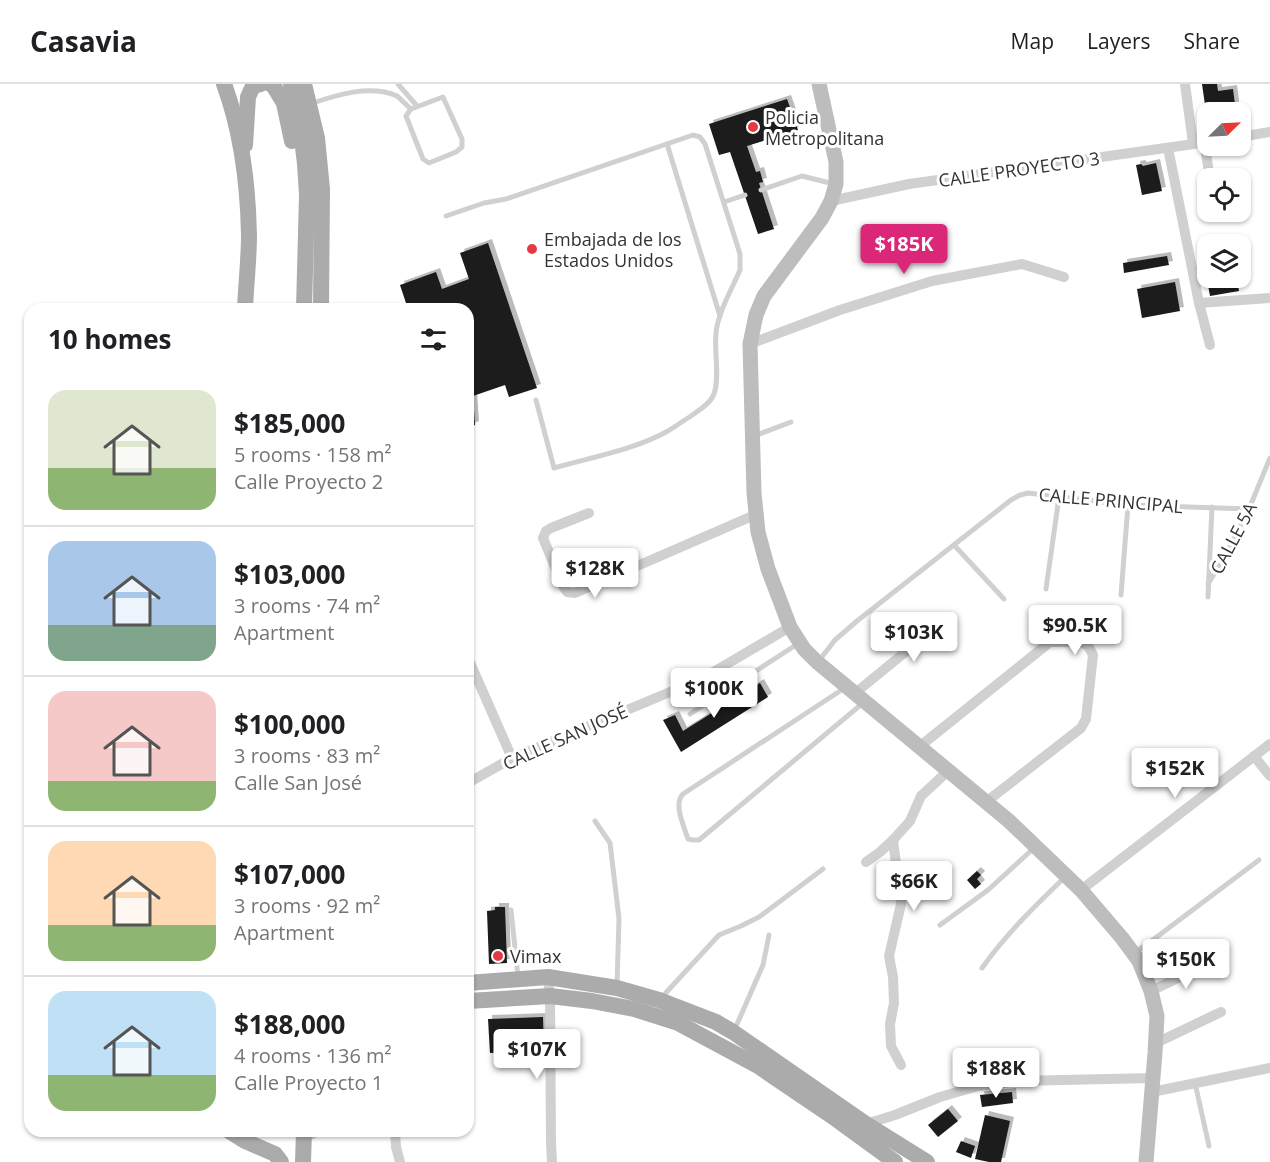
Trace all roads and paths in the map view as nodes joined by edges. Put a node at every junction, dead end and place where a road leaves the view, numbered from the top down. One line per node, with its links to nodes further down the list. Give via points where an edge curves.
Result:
1 (224, 84): 17 (main road)
2 (261, 84): 17 (main road, via 254,86 248,98)
3 (270, 84): 20 (main road, via 284,103 298,184)
4 (291, 84): 9 (main road)
5 (304, 84): 9 (main road)
6 (398, 84): 10 (lane)
7 (819, 84): 18 (main road, via 836,162)
8 (1185, 84): 11 (street)
9 (303, 106): 10 (lane, via 359,89 372,89 397,96); 20 (main road); 29 (main road, via 316,138 322,189)
10 (414, 108): 10 (lane, via 443,97 462,147 432,162 423,159 407,119)
11 (1197, 128)
12 (1270, 132): 13 (street)
13 (1251, 135)
14 (1197, 143): 16 (street, CALLE PROYECTO 3)
15 (666, 144): 23 (lane, via 693,135 700,137); 24 (lane); 31 (lane)
16 (1168, 148): 22 (street, CALLE PROYECTO 3, via 909,184); 30 (street)
17 (243, 166): 27 (main road, via 249,236)
18 (836, 184): 19 (lane, via 802,176); 22 (main road)
19 (761, 189)
20 (307, 195): 28 (main road)
21 (745, 195): 23 (lane)
22 (831, 201): 32 (main road, via 764,296)
23 (724, 202): 31 (lane, via 740,254 740,270)
24 (446, 216)
25 (1064, 277): 32 (street, via 1022,264 932,281)
26 (1270, 298): 30 (street)
27 (245, 303)
28 (304, 303)
29 (321, 303)
30 (1199, 303): 33 (street)
31 (720, 316): 34 (lane, via 714,393 706,405 667,431 635,445 554,468)
32 (750, 344): 36 (main road)
33 (1210, 345)
34 (536, 400)
35 (791, 422): 36 (lane)
36 (753, 437): 43 (main road)
37 (1270, 458): 41 (lane, CALLE 5A)
38 (1059, 497): 39 (lane, CALLE PRINCIPAL); 44 (lane, CALLE PRINCIPAL, via 1020,495); 46 (lane)
39 (1128, 505): 40 (lane, CALLE PRINCIPAL); 47 (lane)
40 (1212, 507): 41 (lane, CALLE PRINCIPAL); 45 (lane)
41 (1249, 509): 45 (lane, CALLE 5A)
42 (589, 513): 43 (street, via 551,528 543,538 567,592 575,593)
43 (757, 514): 51 (main road, via 768,569)
44 (954, 545): 49 (lane); 53 (lane, CALLE PRINCIPAL, via 835,640)
45 (1208, 584): 48 (lane)
46 (1047, 589)
47 (1121, 595)
48 (1208, 597)
49 (1004, 599)
50 (947, 618): 55 (street)
51 (790, 627): 52 (main road); 60 (street, CALLE SAN JOSÉ, via 716,671)
52 (800, 642): 53 (main road); 56 (lane)
53 (817, 662): 55 (main road)
54 (474, 672): 60 (street)
55 (855, 694): 55 (lane, via 683,794 678,804 688,839 699,840); 58 (main road)
56 (690, 714)
57 (1270, 744): 59 (street)
58 (919, 747): 61 (main road); 64 (street, via 1050,642 1082,642 1088,646 1093,655 1086,719 1081,728)
59 (1254, 756): 62 (street); 72 (street)
60 (512, 759): 63 (street, CALLE SAN JOSÉ)
61 (948, 771): 64 (main road); 66 (street, via 921,796 910,821)
62 (1270, 776)
63 (474, 780)
64 (986, 802): 67 (main road)
65 (595, 820): 82 (lane, via 610,843 619,919)
66 (893, 840): 69 (street); 90 (street, via 901,904 889,956 894,1003 890,1024 891,1046)
67 (1036, 847): 71 (main road); 74 (lane, via 988,890)
68 (1259, 860): 76 (lane)
69 (866, 862)
70 (823, 869): 85 (lane, via 759,917 719,935)
71 (1066, 876): 72 (main road); 78 (lane, via 1020,921)
72 (1081, 890): 76 (main road)
73 (511, 910): 80 (lane)
74 (940, 925)
75 (769, 935): 88 (lane, via 763,965)
76 (1133, 952): 83 (main road)
77 (1207, 964): 83 (street)
78 (982, 968)
79 (548, 977): 80 (main road); 82 (main road); 84 (street)
80 (519, 979): 81 (main road)
81 (474, 983)
82 (617, 988): 85 (main road)
83 (1151, 991): 89 (main road)
84 (550, 996): 86 (main road); 94 (main road, via 634,1009 678,1023 758,1066); 102 (street)
85 (659, 1000): 88 (main road)
86 (474, 1001)
87 (1221, 1012): 89 (street)
88 (733, 1032): 94 (main road)
89 (1156, 1043): 93 (main road)
90 (902, 1065)
91 (1270, 1068): 92 (street)
92 (1195, 1083): 93 (street); 98 (lane)
93 (1153, 1085): 94 (street, via 1017,1081 978,1086 940,1097); 105 (main road)
94 (862, 1130): 103 (main road); 104 (main road)
95 (239, 1137): 99 (main road, via 275,1154)
96 (304, 1137): 100 (main road)
97 (395, 1137): 101 (street)
98 (1209, 1146)
99 (281, 1162)
100 (303, 1162)
101 (400, 1162)
102 (552, 1162)
103 (895, 1162)
104 (927, 1162)
105 (1146, 1162)

